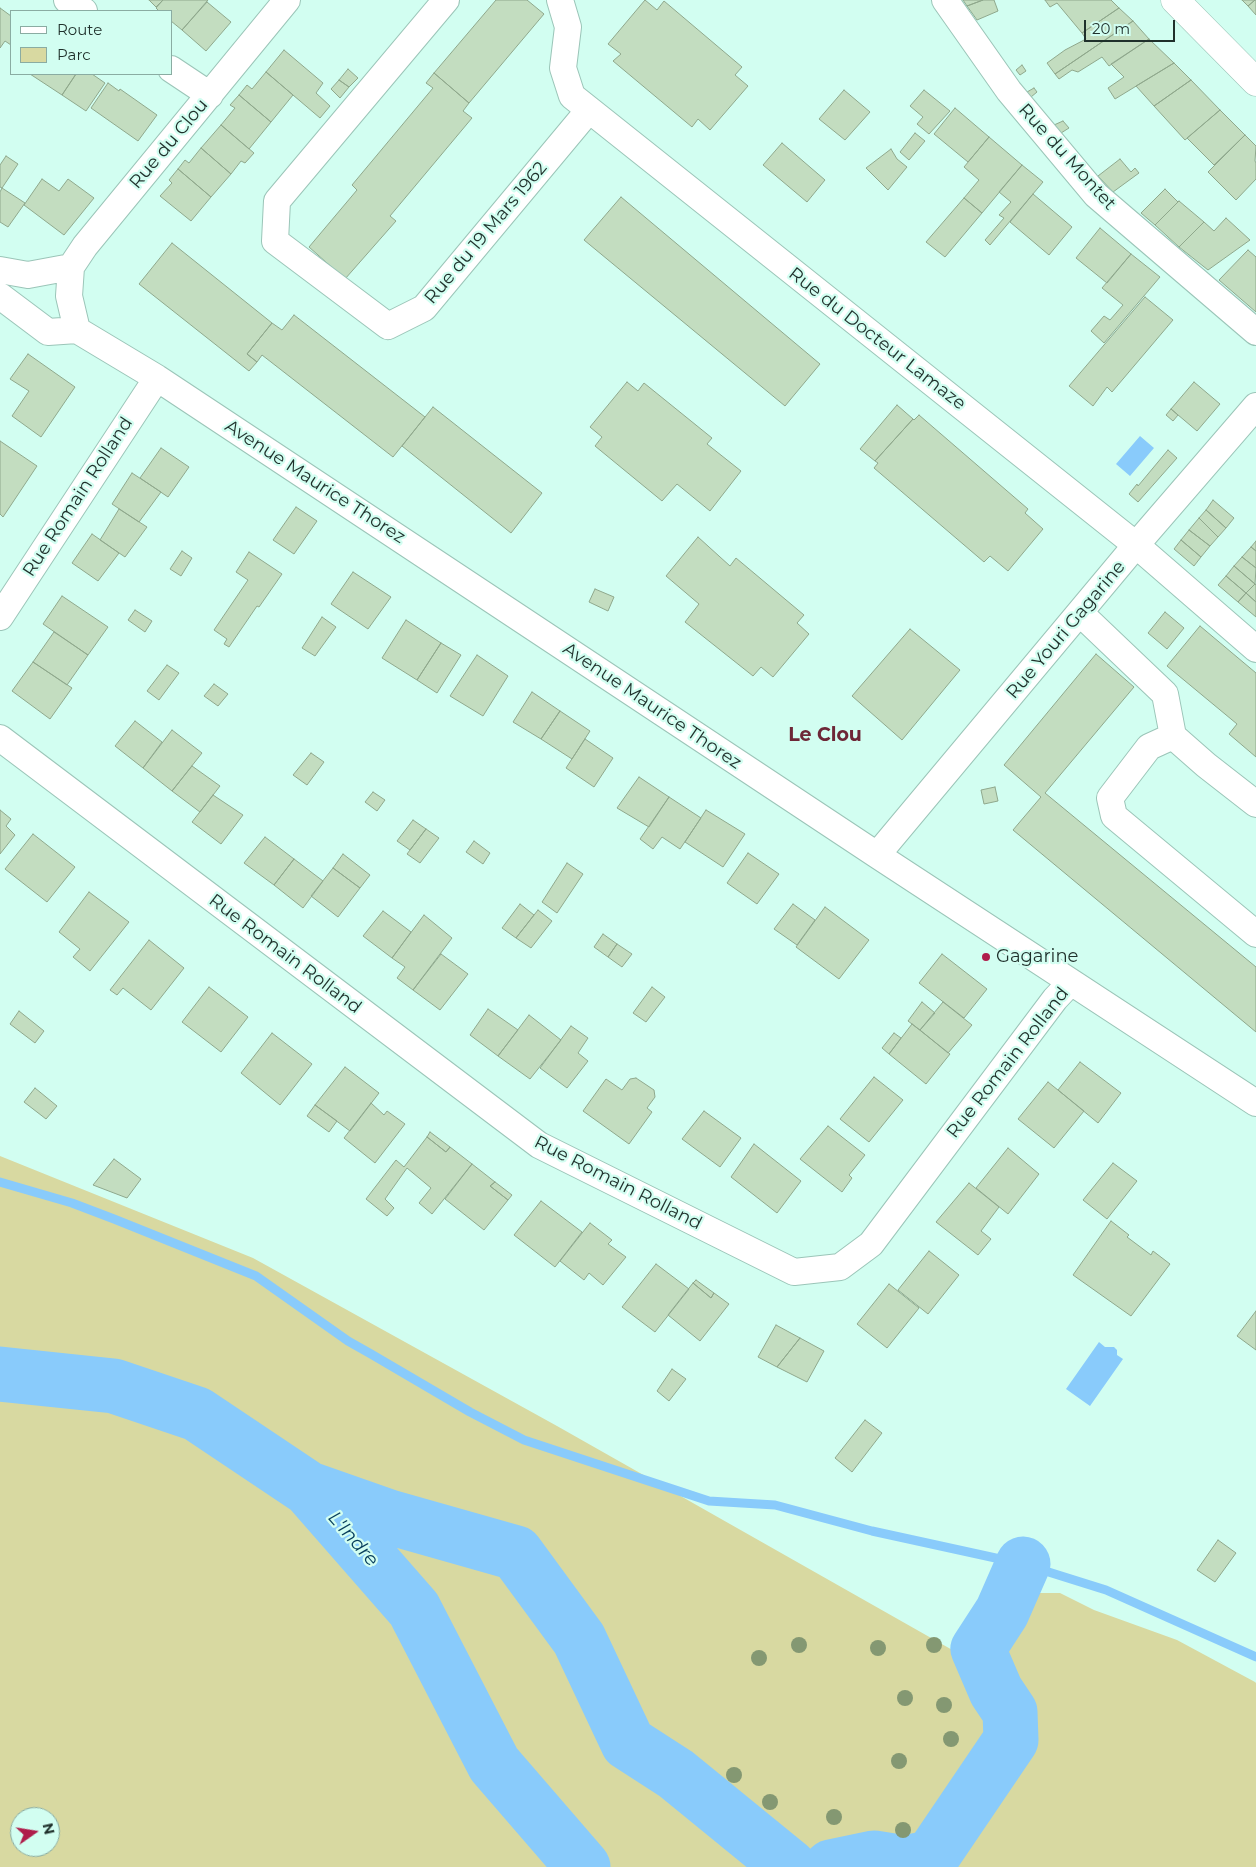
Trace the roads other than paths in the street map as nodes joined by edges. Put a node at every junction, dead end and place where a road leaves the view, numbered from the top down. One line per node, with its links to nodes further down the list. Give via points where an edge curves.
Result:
1 (68, 0): 7 (street)
2 (287, 0): 10 (street, Rue du Clou)
3 (446, 0): 11 (street, Rue du 19 Mars 1962, via 277,201 275,240 388,326 424,308)
4 (560, 0): 11 (street, Rue du Docteur Lamaze, via 568,27 563,68 572,96)
5 (945, 0): 16 (street, Rue du Montet, via 1009,90 1096,195)
6 (1174, 0): 9 (main road)
7 (83, 10)
8 (172, 70): 10 (street)
9 (1256, 82)
10 (210, 95): 12 (street, Rue du Clou)
11 (589, 110): 19 (street, Rue du Docteur Lamaze)
12 (71, 267): 13 (street, via 28,275); 15 (street, Rue du Clou, via 69,296)
13 (0, 270)
14 (0, 296): 15 (street, via 48,332)
15 (76, 330): 17 (street, Avenue Maurice Thorez)
16 (1256, 332)
17 (157, 378): 21 (street, Rue Romain Rolland); 26 (street, Avenue Maurice Thorez)
18 (1256, 406): 19 (street, Rue Youri Gagarine)
19 (1136, 545): 20 (street, Rue Youri Gagarine); 22 (street, Rue du Docteur Lamaze)
20 (1080, 613): 23 (street, via 1165,694); 26 (street, Rue Youri Gagarine)
21 (0, 618)
22 (1256, 649)
23 (1173, 736): 25 (street); 27 (street, via 1149,747 1110,798 1114,816)
24 (0, 738): 28 (street, Rue Romain Rolland, via 539,1145 794,1272 840,1267 871,1244)
25 (1256, 804)
26 (877, 855): 28 (street, Avenue Maurice Thorez)
27 (1256, 934)
28 (1071, 982): 29 (street, Avenue Maurice Thorez)
29 (1256, 1102)

